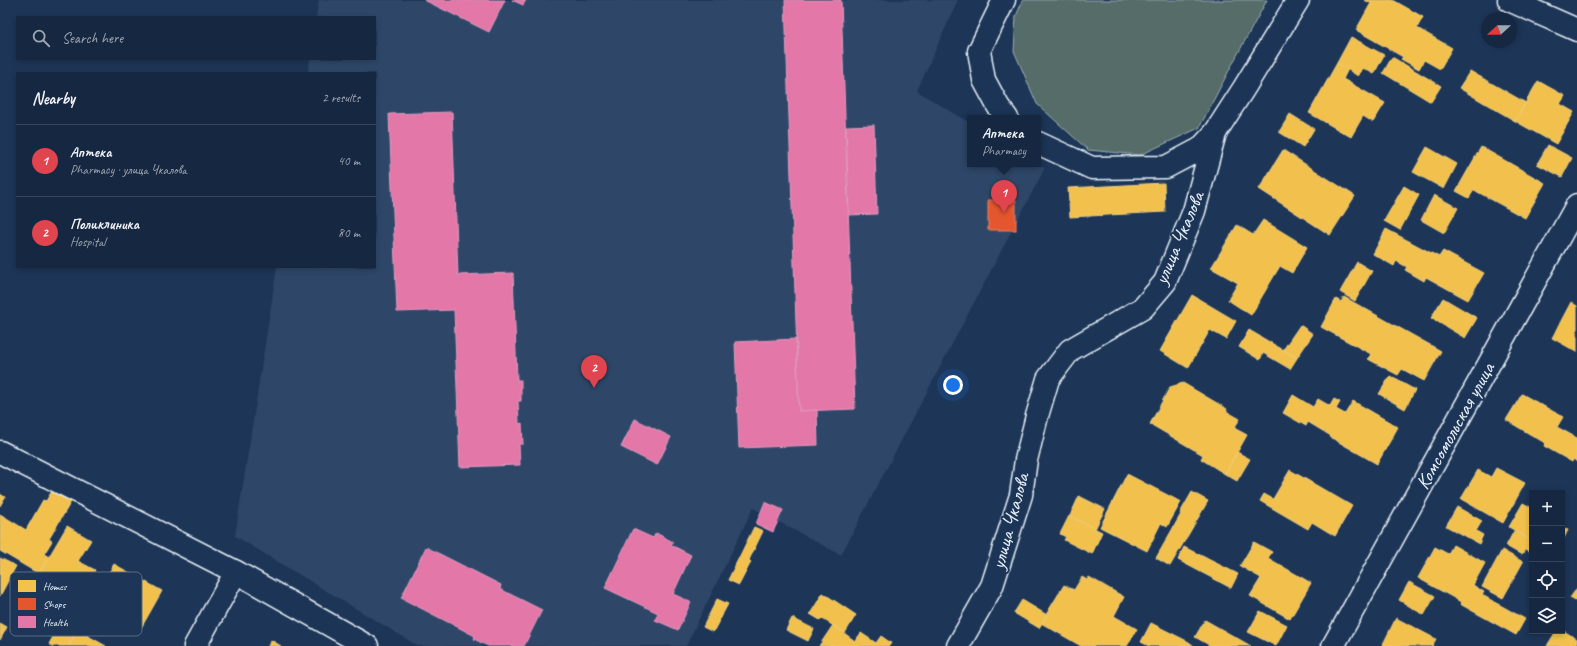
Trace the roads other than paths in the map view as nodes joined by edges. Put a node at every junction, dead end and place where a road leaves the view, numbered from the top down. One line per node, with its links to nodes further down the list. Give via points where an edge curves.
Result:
1 (1004, 0): 5 (street, via 980,51 984,80)
2 (1298, 0): 6 (street, улица Чкалова)
3 (1510, 0): 4 (street)
4 (1577, 30)
5 (1005, 115)
6 (1215, 133): 7 (street, via 1200,149 1166,167 1092,168); 13 (street, улица Чкалова, via 1194,210 1164,282 1143,308 1070,350 1048,379 1026,460 1021,496 992,586)
7 (1041, 144)
8 (1577, 205): 14 (street, Комсомольская улица)
9 (0, 452): 10 (street)
10 (236, 572): 11 (street); 12 (street)
11 (195, 646)
12 (367, 646)
13 (958, 646)
14 (1333, 646)

